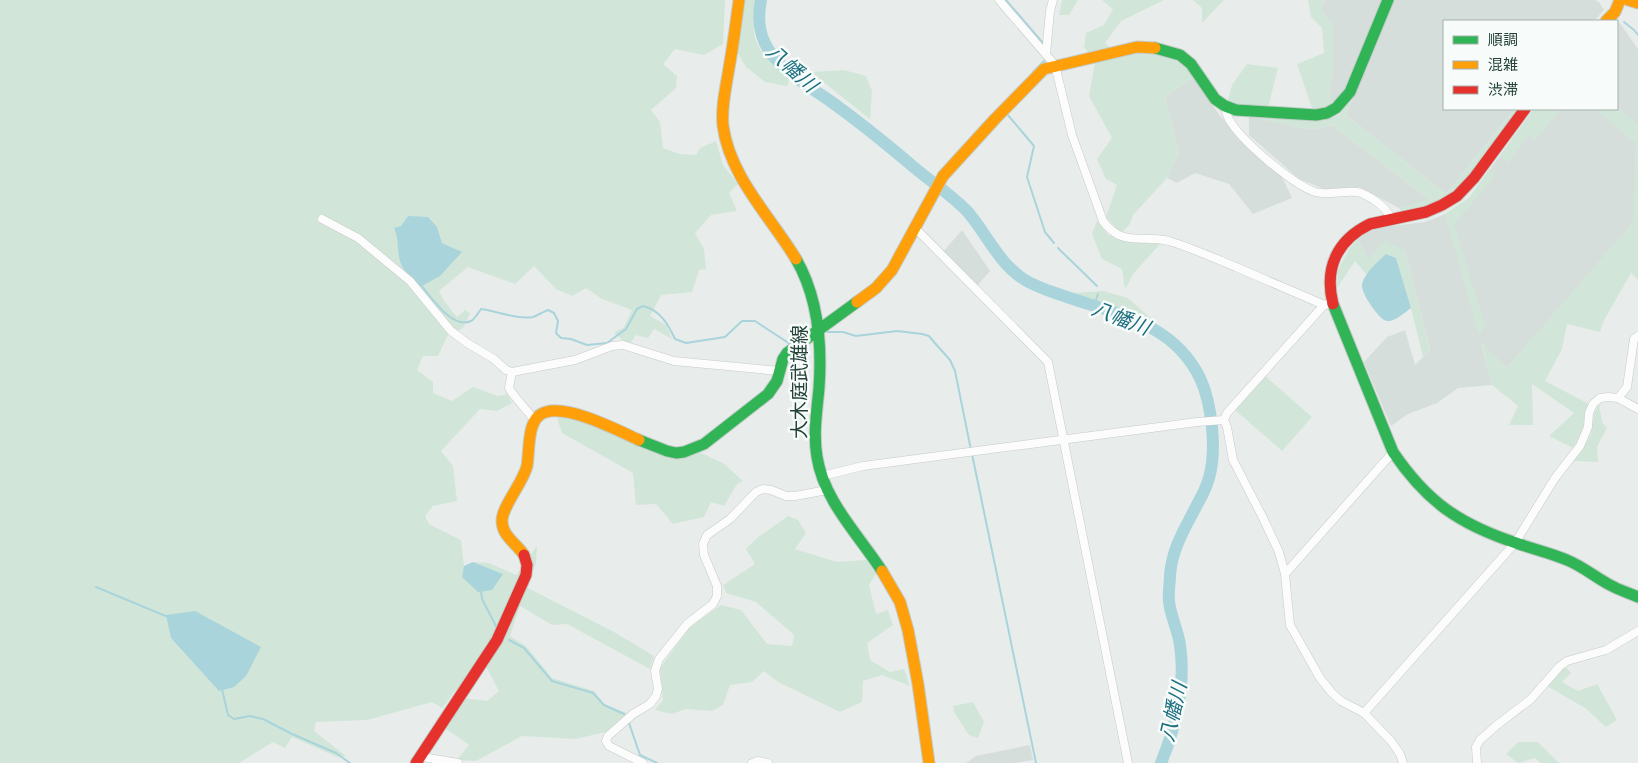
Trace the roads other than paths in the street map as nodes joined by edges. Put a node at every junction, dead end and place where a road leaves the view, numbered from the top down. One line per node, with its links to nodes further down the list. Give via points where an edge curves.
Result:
1 (739, 0): 17 (street, 大木庭武雄線, via 723,103 726,141 742,179 806,281)
2 (999, 0): 9 (street)
3 (1053, 0): 9 (street)
4 (1388, 0): 11 (street, via 1350,92 1334,111 1316,115 1236,110)
5 (1620, 0): 8 (street)
6 (1628, 0): 7 (street)
7 (1638, 3)
8 (1607, 20)
9 (1046, 54): 10 (street)
10 (1055, 65): 11 (street, via 1136,47 1154,48 1180,55 1191,64 1215,99); 15 (street, via 1044,69 944,176); 16 (street, via 1072,135 1103,221 1110,230 1118,236 1156,239 1190,248)
11 (1225, 106): 14 (street, via 1229,120 1244,138 1300,185 1329,194 1364,194 1379,203)
12 (1524, 110): 14 (street, via 1458,196 1433,210)
13 (322, 219): 19 (street, via 358,238 410,281 451,331)
14 (1392, 220): 16 (street, via 1370,224 1355,232 1344,244 1330,271)
15 (915, 228): 17 (street, via 885,279); 25 (street, via 1048,362)
16 (1328, 304): 23 (street); 26 (street, via 1347,341)
17 (818, 330): 20 (street, via 787,353); 27 (street, 大木庭武雄線, via 820,368 816,451)
18 (1638, 336): 21 (street, via 1634,339 1626,387)
19 (512, 372): 20 (street, via 575,360 612,346 623,346 674,361); 24 (street, via 509,388)
20 (780, 372): 24 (street, via 768,394 704,444 684,452 667,451 558,409 543,412)
21 (1618, 398): 22 (street); 29 (street, via 1600,398 1593,404 1580,446 1550,486)
22 (1638, 409)
23 (1222, 420): 25 (street); 30 (street, via 1227,427 1233,460 1262,516)
24 (534, 421): 34 (street, via 525,474 502,520 504,531 526,556 526,574 497,640)
25 (1064, 440): 27 (street, via 863,466); 40 (street)
26 (1393, 452): 29 (street, via 1408,474 1448,512 1475,528); 30 (street)
27 (822, 476): 28 (street, 大木庭武雄線)
28 (827, 490): 36 (street, via 786,496 763,489 707,535 703,544 704,555 717,586 717,596 713,604 687,624 659,659 655,671 658,689 650,704 633,714 606,741); 39 (street, 大木庭武雄線, via 881,569 900,604 912,645)
29 (1515, 544): 31 (street, via 1568,560); 33 (street)
30 (1286, 574): 33 (street, via 1290,625 1332,693)
31 (1638, 597)
32 (1638, 631): 42 (street, via 1606,650 1560,666 1531,699 1480,740 1476,747)
33 (1364, 713): 41 (street, via 1390,741)
34 (418, 759): 35 (street)
35 (458, 763)
36 (643, 763)
37 (752, 763): 38 (street)
38 (768, 763)
39 (930, 763)
40 (1128, 763)
41 (1403, 763)
42 (1477, 763)

